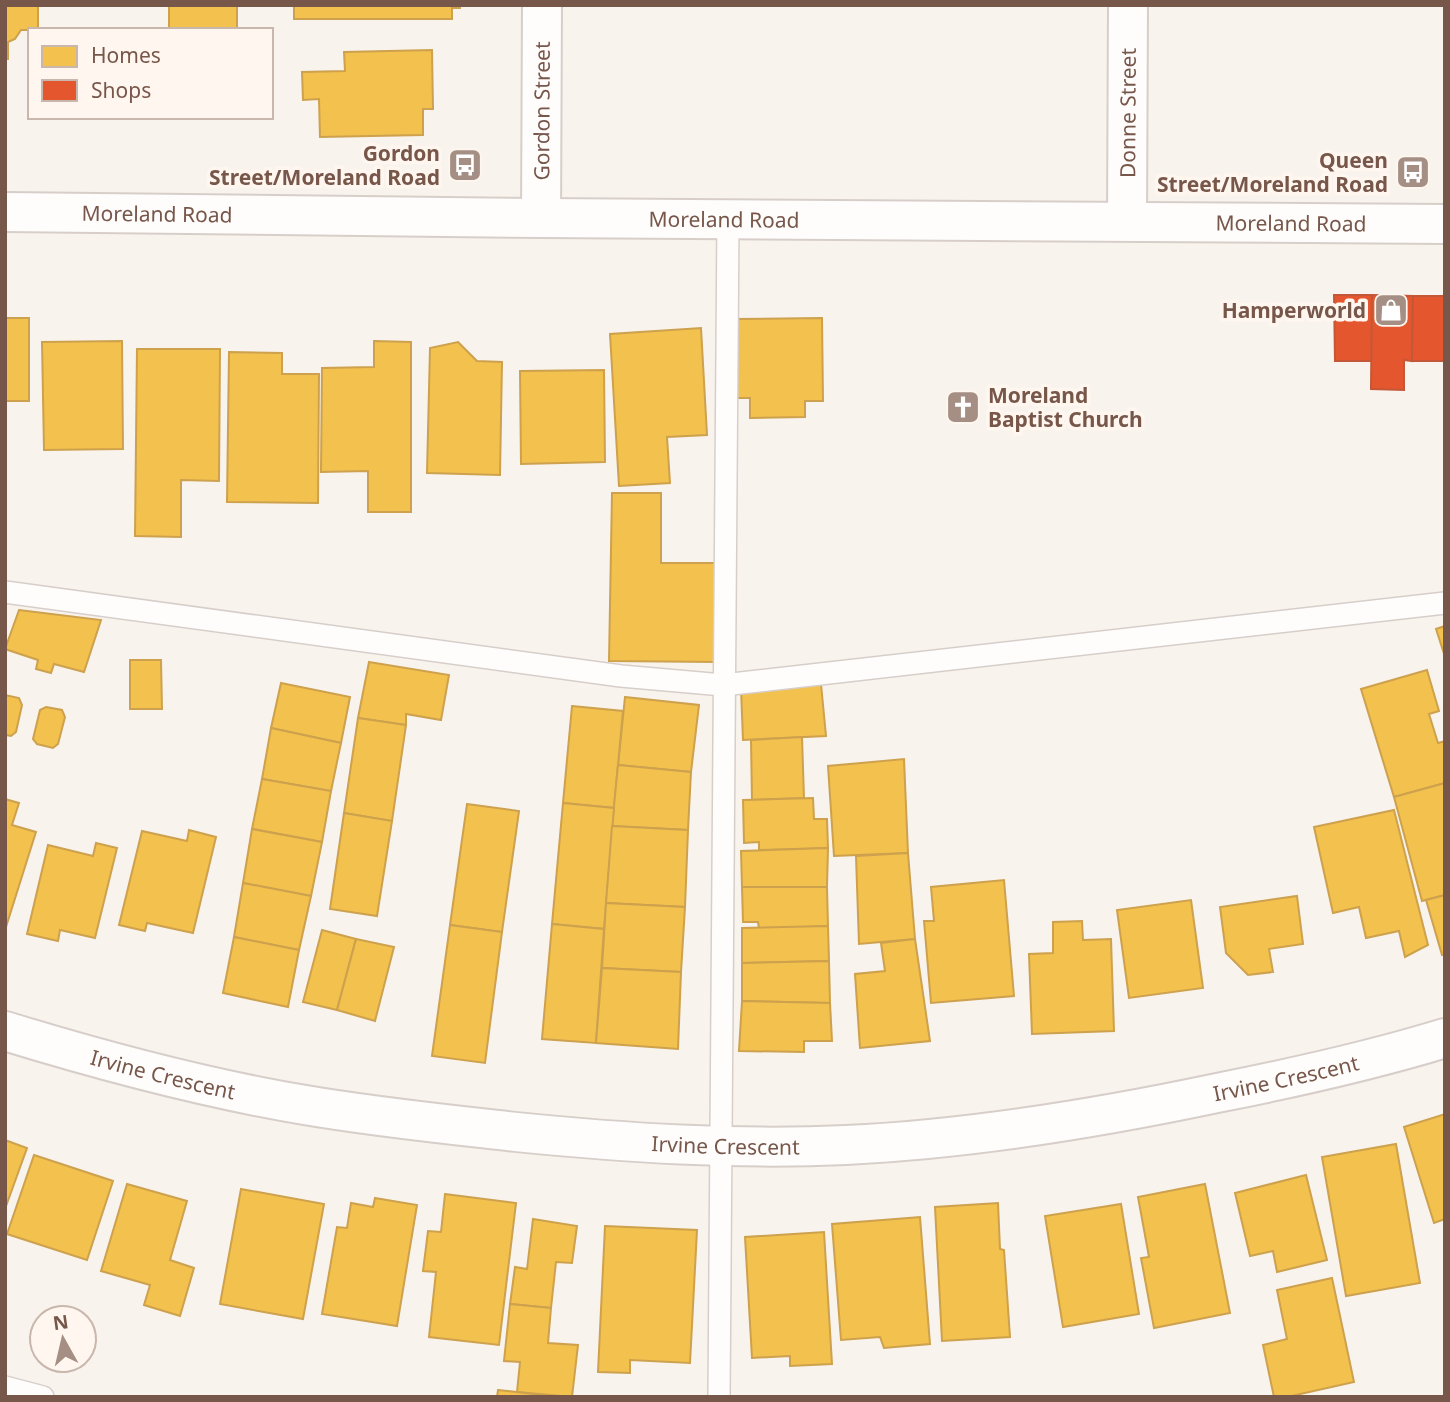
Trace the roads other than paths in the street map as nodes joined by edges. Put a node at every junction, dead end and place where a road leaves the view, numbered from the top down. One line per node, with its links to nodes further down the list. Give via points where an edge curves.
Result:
1 (542, 5): 4 (street, Gordon Street)
2 (1128, 5): 6 (street, Donne Street)
3 (5, 212): 4 (street, Moreland Road)
4 (541, 218): 5 (street, Moreland Road)
5 (727, 220): 6 (street, Moreland Road); 10 (lane)
6 (1127, 221): 7 (street, Moreland Road)
7 (1445, 224)
8 (5, 592): 10 (lane, via 621,676)
9 (1445, 603): 10 (lane)
10 (723, 685): 13 (lane)
11 (5, 1031): 13 (street, Irvine Crescent, via 107,1062 301,1105 581,1139)
12 (1445, 1038): 13 (street, Irvine Crescent, via 1300,1076 1060,1123 846,1145)
13 (720, 1147): 16 (lane)
14 (5, 1387): 15 (lane)
15 (43, 1397)
16 (719, 1397)

